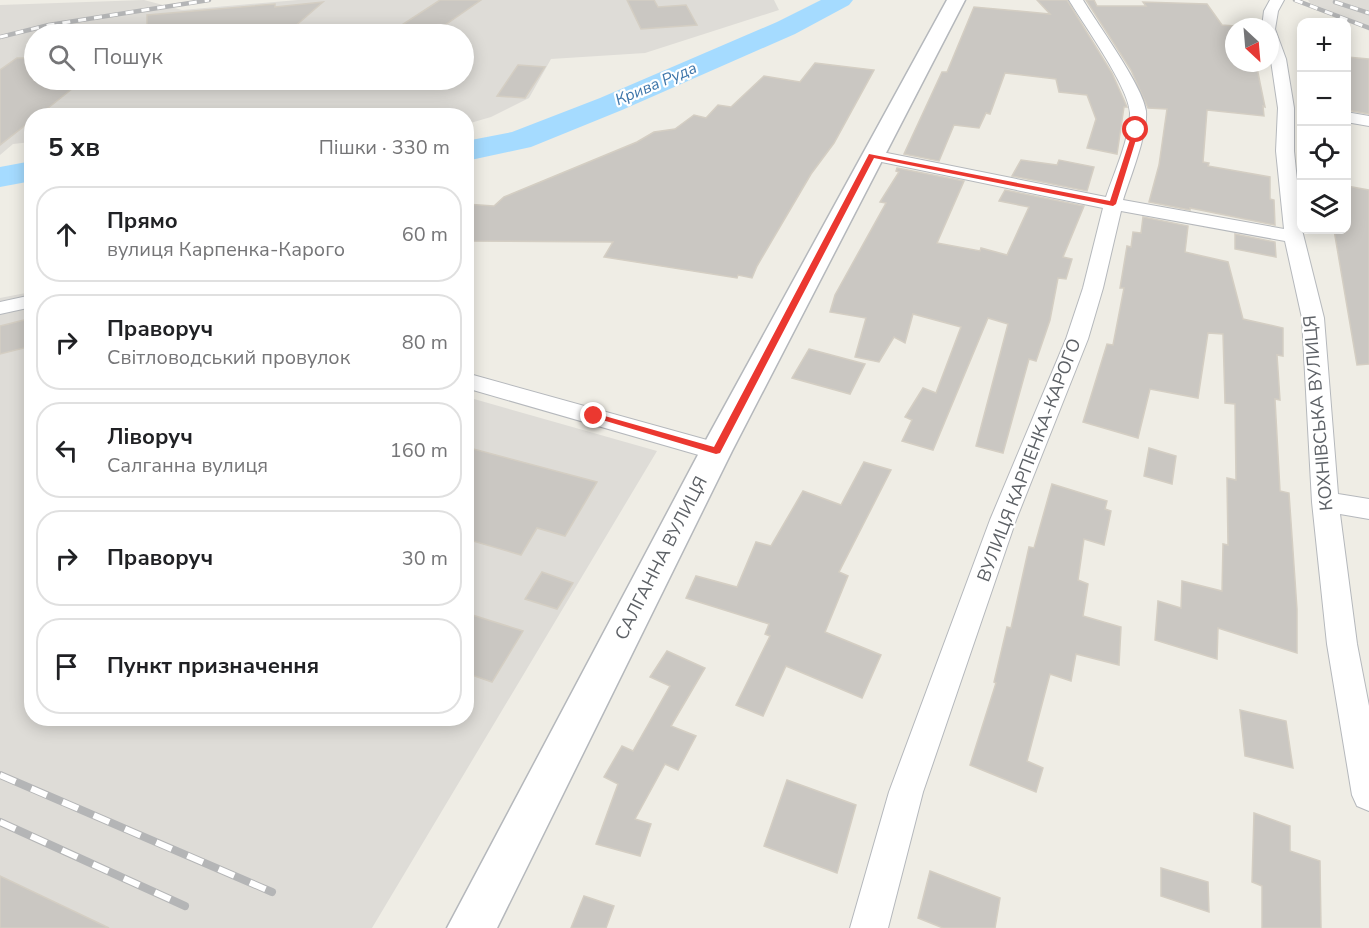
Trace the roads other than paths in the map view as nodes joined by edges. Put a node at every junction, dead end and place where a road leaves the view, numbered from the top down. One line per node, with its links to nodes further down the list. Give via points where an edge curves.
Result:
1 (956, 0): 9 (street, САЛГАННА ВУЛИЦЯ)
2 (1076, 0): 10 (street, ВУЛИЦЯ КАРПЕНКА-КАРОГО, via 1133,93 1138,112)
3 (1277, 0): 4 (street)
4 (1270, 18)
5 (1279, 59): 6 (street, КОХНІВСЬКА ВУЛИЦЯ)
6 (1294, 109): 11 (street, КОХНІВСЬКА ВУЛИЦЯ, via 1285,151)
7 (1351, 118): 8 (street)
8 (1369, 121)
9 (872, 155): 10 (street); 15 (street, САЛГАННА ВУЛИЦЯ)
10 (1113, 204): 11 (street); 20 (street, ВУЛИЦЯ КАРПЕНКА-КАРОГО, via 1077,339 1003,520 906,792)
11 (1294, 237): 16 (street, КОХНІВСЬКА ВУЛИЦЯ, via 1313,318)
12 (24, 303): 13 (street)
13 (0, 308)
14 (474, 382): 15 (street)
15 (716, 451): 19 (street, САЛГАННА ВУЛИЦЯ)
16 (1325, 502): 17 (street); 18 (street, КОХНІВСЬКА ВУЛИЦЯ, via 1342,644)
17 (1369, 509)
18 (1369, 795)
19 (471, 928)
20 (869, 928)

